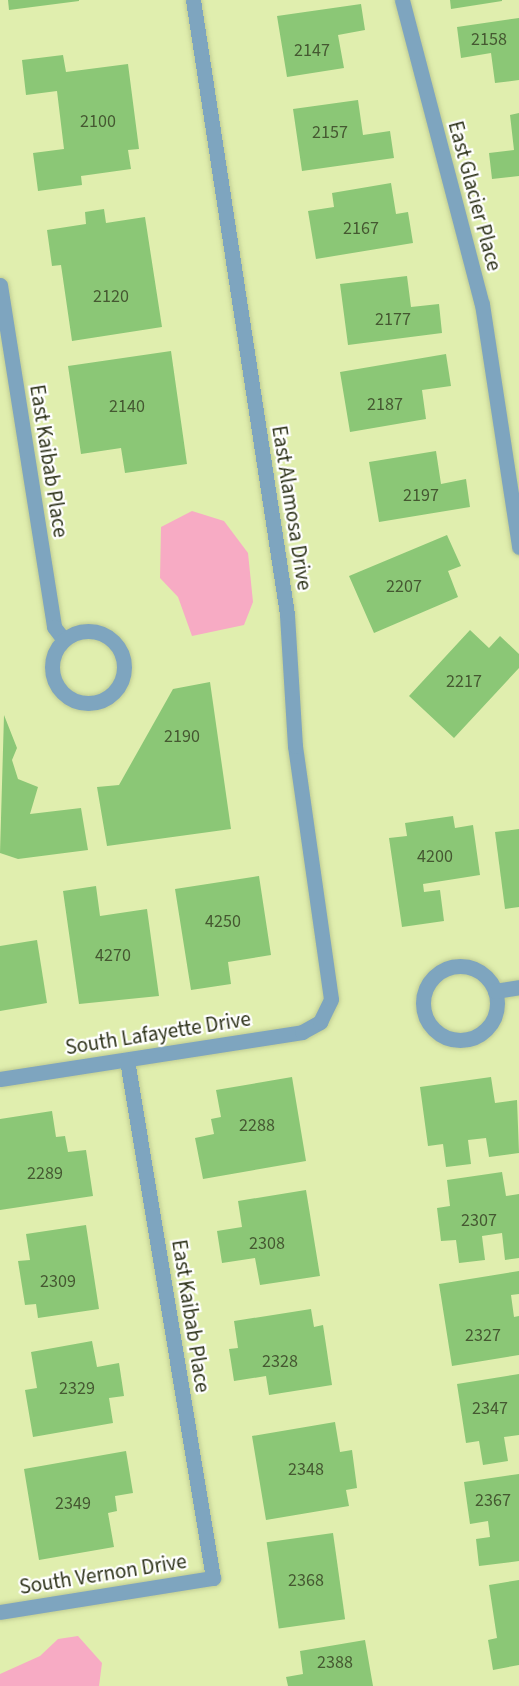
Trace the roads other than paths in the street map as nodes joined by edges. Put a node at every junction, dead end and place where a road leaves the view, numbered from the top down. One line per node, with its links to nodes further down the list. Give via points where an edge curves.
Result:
1 (193, 0): 8 (street, East Alamosa Drive, via 287,614 295,746 331,999)
2 (402, 0): 4 (street, East Glacier Place, via 482,304)
3 (0, 285): 5 (street, East Kaibab Place, via 54,627)
4 (519, 547)
5 (64, 640): 5 (street, via 51,664 58,688 75,702 109,697 123,679 117,646 97,632)
6 (519, 987): 7 (street)
7 (495, 991): 7 (street, via 476,969 452,966 432,979 425,1013 444,1036 474,1037 492,1021)
8 (320, 1022): 9 (street, South Lafayette Drive, via 302,1032)
9 (127, 1060): 10 (street, South Lafayette Drive); 11 (street, East Kaibab Place)
10 (0, 1079)
11 (213, 1578): 12 (street, South Vernon Drive)
12 (0, 1612)

